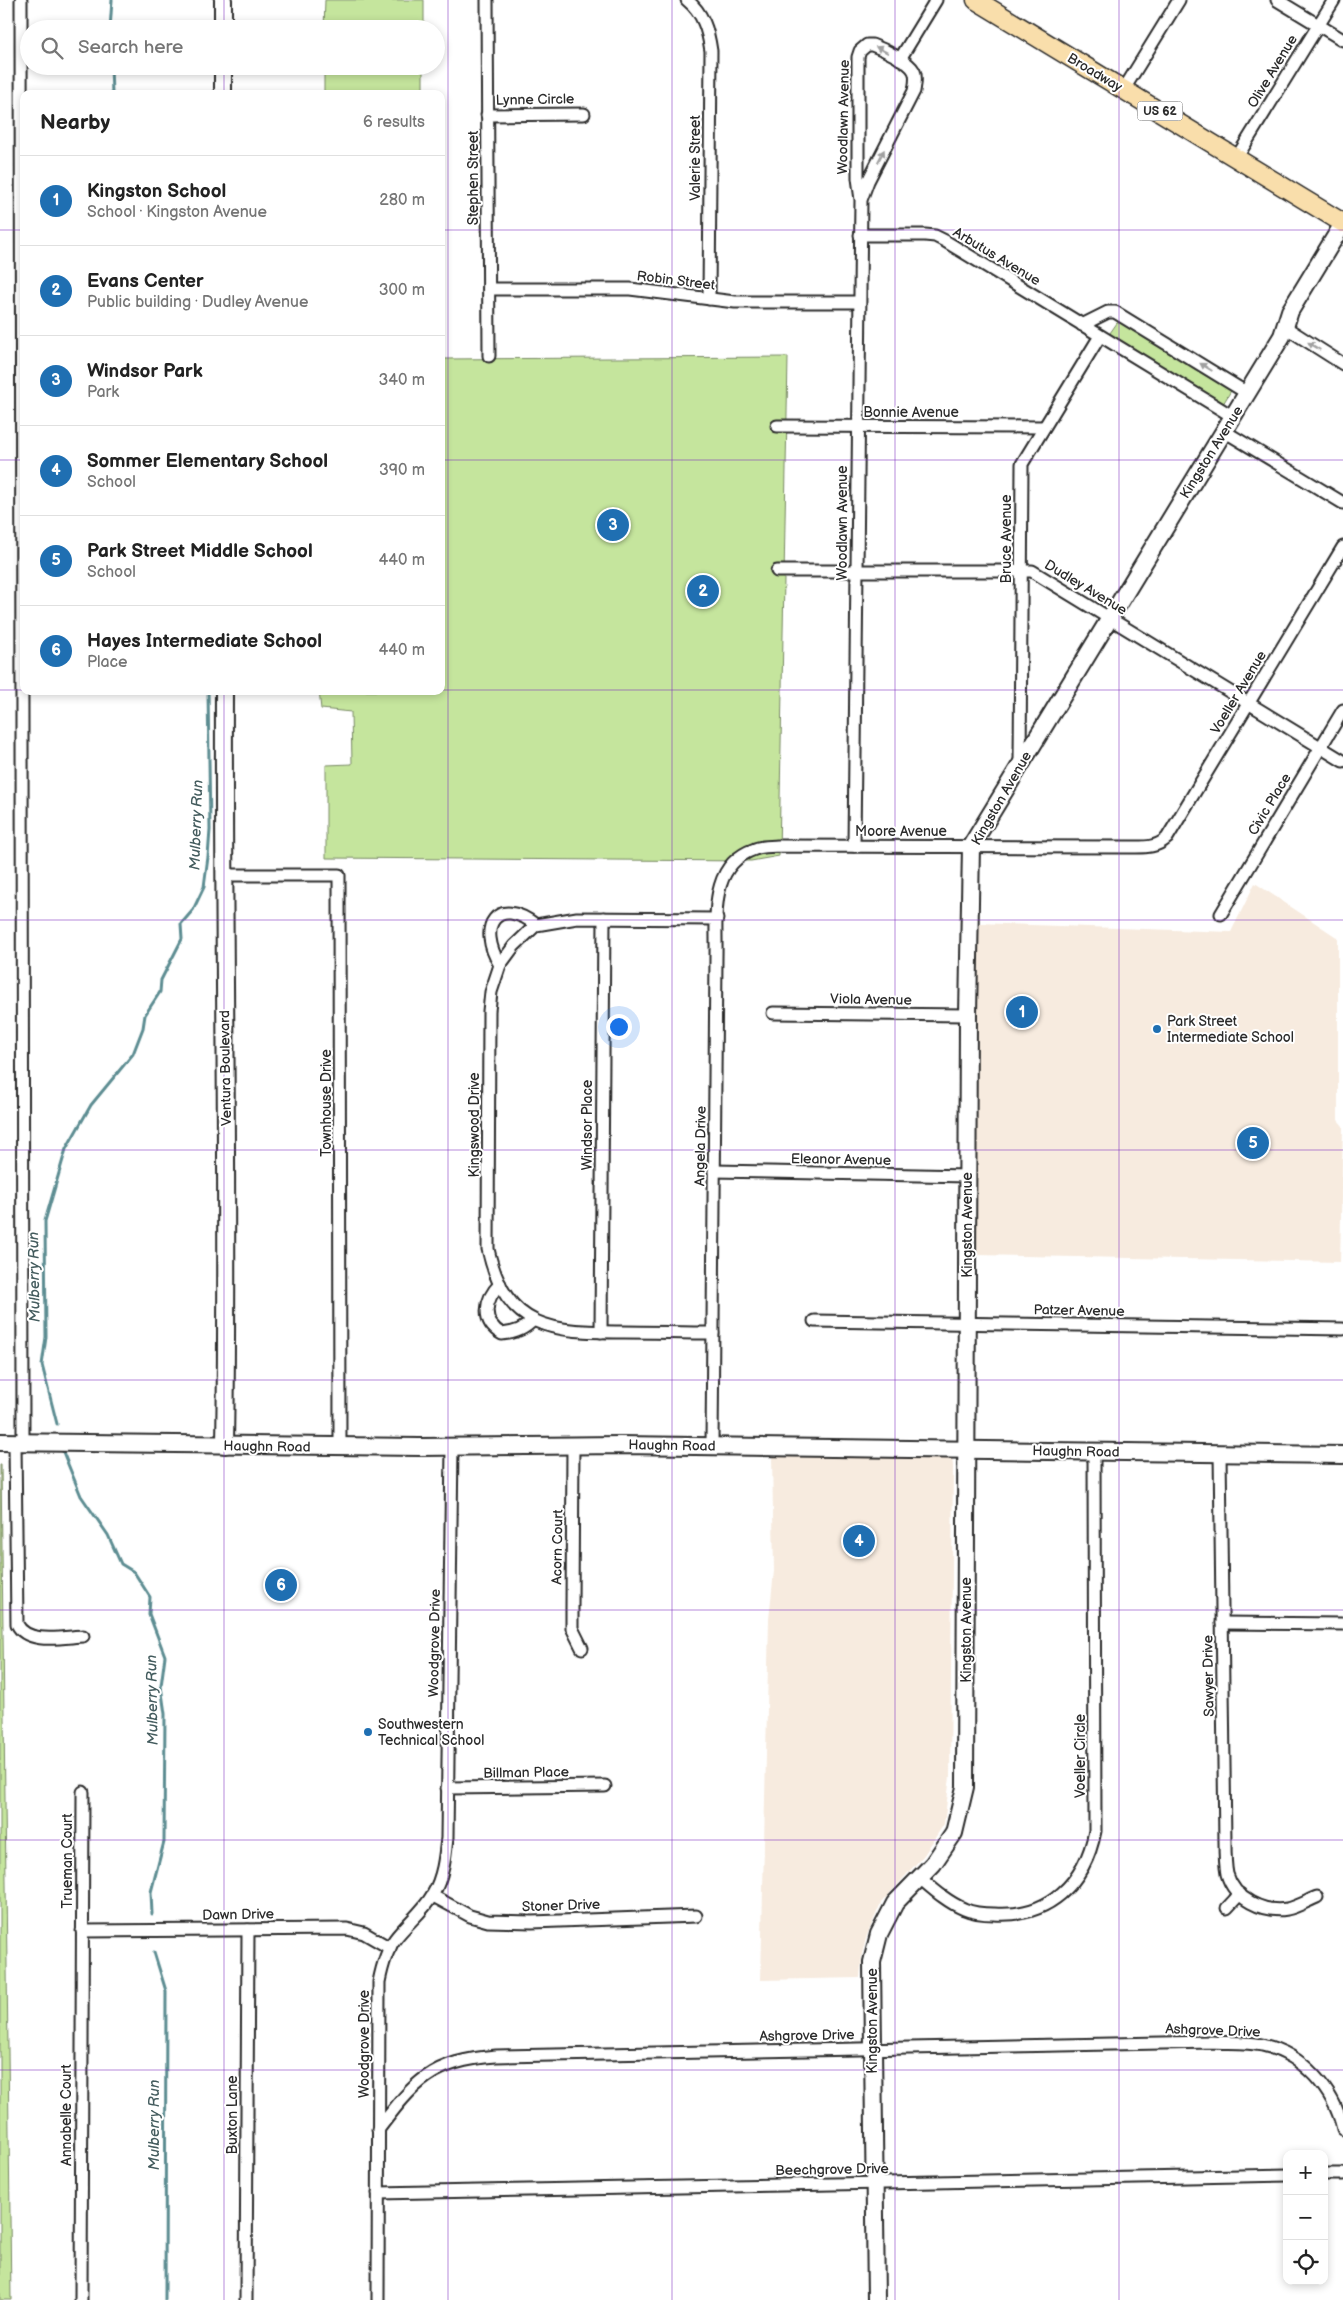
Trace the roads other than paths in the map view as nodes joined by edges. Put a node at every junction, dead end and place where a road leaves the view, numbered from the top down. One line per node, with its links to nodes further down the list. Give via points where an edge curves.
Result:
1 (21, 0): 12 (street)
2 (223, 0): 13 (street)
3 (487, 0): 23 (street, Stephen Street)
4 (686, 0): 30 (street, Valerie Street, via 703,19 711,51)
5 (936, 0): 16 (street)
6 (976, 0): 19 (main road, Broadway / US 62)
7 (1168, 0): 11 (street)
8 (1179, 0): 11 (street)
9 (1277, 0): 14 (street)
10 (1334, 0): 14 (street, Olive Avenue)
11 (1168, 17): 19 (street)
12 (21, 20)
13 (223, 20)
14 (1318, 25): 15 (street); 24 (street, Olive Avenue)
15 (1343, 40)
16 (900, 59): 26 (street, Woodlawn Avenue, one-way to 16, via 914,91 915,72 910,64); 26 (street, Woodlawn Avenue, one-way to 26, via 872,45 867,45 858,57 858,178)
17 (21, 75): 20 (street)
18 (223, 75): 21 (street)
19 (1124, 89): 24 (main road, Broadway / US 62)
20 (21, 90)
21 (223, 90)
22 (584, 114): 23 (street, Lynne Circle)
23 (487, 115): 29 (street, Stephen Street)
24 (1237, 157): 27 (main road, Broadway / US 62)
25 (20, 180): 76 (street)
26 (861, 200): 28 (street, Woodlawn Avenue)
27 (1343, 224): 33 (street, Kingston Avenue, via 1290,311)
28 (860, 235): 31 (street, Woodlawn Avenue); 32 (street, Arbutus Avenue, via 935,236)
29 (488, 289): 30 (street, Robin Street, via 630,289); 35 (street, Stephen Street)
30 (709, 299): 31 (street, Robin Street)
31 (859, 302): 40 (street, Woodlawn Avenue)
32 (1082, 325): 34 (street, Arbutus Avenue); 37 (street, one-way to 32, via 1115,312 1108,312)
33 (1285, 327): 36 (street, one-way to 33); 37 (street, Kingston Avenue)
34 (1100, 336): 38 (street, Arbutus Avenue); 41 (street, Bruce Avenue)
35 (489, 356)
36 (1343, 364)
37 (1247, 392): 38 (street, Kingston Avenue)
38 (1232, 416): 42 (street, Kingston Avenue)
39 (777, 426): 40 (street, Bonnie Avenue)
40 (858, 427): 41 (street, Bonnie Avenue); 46 (street, Woodlawn Avenue)
41 (1044, 427): 47 (street, Bruce Avenue, via 1026,456 1021,473)
42 (1224, 431): 43 (street); 48 (street, Kingston Avenue)
43 (1343, 503)
44 (1343, 547): 50 (street, Voeller Avenue)
45 (777, 571): 46 (street, Dudley Avenue)
46 (857, 572): 47 (street, Dudley Avenue); 55 (street, Woodlawn Avenue)
47 (1021, 572): 48 (street, Dudley Avenue, via 1032,572); 54 (street, Bruce Avenue)
48 (1109, 618): 50 (street, Dudley Avenue); 54 (street, Kingston Avenue)
49 (224, 695): 59 (street, Ventura Boulevard)
50 (1250, 702): 52 (street, Dudley Avenue); 57 (street, Voeller Avenue, via 1167,838)
51 (1343, 710): 52 (street, Civic Place)
52 (1320, 747): 53 (street, Dudley Avenue); 60 (street, Civic Place)
53 (1343, 761)
54 (1020, 764): 56 (street, Kingston Avenue)
55 (854, 846): 56 (street, Moore Avenue); 58 (street, Moore Avenue, via 778,846 756,848)
56 (971, 846): 57 (street, Moore Avenue); 66 (street, Kingston Avenue)
57 (1152, 846)
58 (742, 856): 62 (street, Angela Drive, via 734,861 721,881)
59 (223, 875): 77 (street, Ventura Boulevard); 79 (street, Townhouse Drive, via 339,875)
60 (1221, 914)
61 (604, 918): 62 (street); 63 (street, via 577,918); 74 (street, Windsor Place)
62 (717, 919): 67 (street, Angela Drive)
63 (536, 926): 64 (street, Kingswood Drive, via 514,946); 64 (street, via 524,918 507,914 501,914 491,922 490,942)
64 (500, 965): 69 (street, Kingswood Drive, via 489,1011 488,1248)
65 (773, 1012): 66 (street, Viola Avenue)
66 (968, 1015): 68 (street, Kingston Avenue)
67 (714, 1171): 68 (street, Eleanor Avenue); 75 (street, Angela Drive)
68 (968, 1176): 72 (street, Kingston Avenue)
69 (500, 1284): 70 (street, Kingswood Drive, via 511,1300); 70 (street, via 492,1292 487,1305 491,1326 502,1334 511,1333)
70 (533, 1320): 74 (street, Kingswood Drive, via 567,1331)
71 (814, 1322): 72 (street, Patzer Avenue)
72 (967, 1324): 73 (street, Patzer Avenue); 82 (street, Kingston Avenue)
73 (1343, 1329)
74 (601, 1332): 75 (street, Kingswood Drive)
75 (713, 1333): 80 (street, Angela Drive)
76 (13, 1442): 77 (street, Haughn Road); 88 (street, via 17,1624 26,1635 35,1637)
77 (225, 1445): 79 (street, Haughn Road)
78 (573, 1445): 80 (street, Haughn Road); 81 (street, Haughn Road); 89 (street, Acorn Court, via 572,1628)
79 (340, 1446): 81 (street, Haughn Road)
80 (712, 1446): 82 (street, Haughn Road)
81 (452, 1447): 91 (street, Woodgrove Drive)
82 (966, 1450): 83 (street, Haughn Road); 93 (street, Kingston Avenue, via 965,1787 954,1833)
83 (1094, 1452): 84 (street, Haughn Road); 93 (street, Voeller Circle, via 1095,1831 1087,1860 1064,1892 1034,1910 1020,1914 983,1914 964,1909)
84 (1220, 1453): 85 (street, Haughn Road); 86 (street, Sawyer Drive)
85 (1343, 1455)
86 (1222, 1623): 87 (street); 94 (street, Sawyer Drive, via 1226,1867 1230,1882)
87 (1343, 1624)
88 (83, 1636)
89 (582, 1648)
90 (604, 1786): 91 (street, Billman Place)
91 (447, 1788): 95 (street, Woodgrove Drive, via 445,1864)
92 (83, 1792): 100 (street, Trueman Court)
93 (920, 1878): 102 (street, Kingston Avenue, via 895,1903 875,1946 871,1981)
94 (1240, 1894): 96 (street, via 1257,1906 1276,1909 1288,1909); 97 (street)
95 (433, 1896): 98 (street, Stoner Drive, via 480,1920 496,1922); 101 (street, Woodgrove Drive)
96 (1317, 1897)
97 (1227, 1908)
98 (696, 1916)
99 (248, 1930): 100 (street, Dawn Drive); 101 (street, Dawn Drive, via 347,1929 364,1933); 111 (street, Buxton Lane)
100 (82, 1931): 110 (street, Annabelle Court)
101 (390, 1948): 104 (street, Woodgrove Drive, via 378,1994)
102 (872, 2049): 103 (street, Ashgrove Drive, via 1212,2042 1264,2046 1296,2060 1310,2071 1334,2102); 104 (street, Ashgrove Drive, via 469,2058 443,2066 420,2081 400,2100); 108 (street, Kingston Avenue)
103 (1343, 2129)
104 (378, 2130): 109 (street, Woodgrove Drive)
105 (1328, 2174): 106 (street)
106 (1343, 2174)
107 (1283, 2175): 108 (street, Beechgrove Drive)
108 (874, 2183): 109 (street, Beechgrove Drive); 113 (street, Kingston Avenue)
109 (378, 2193): 112 (street, Woodgrove Drive)
110 (81, 2300)
111 (246, 2300)
112 (378, 2300)
113 (876, 2300)

